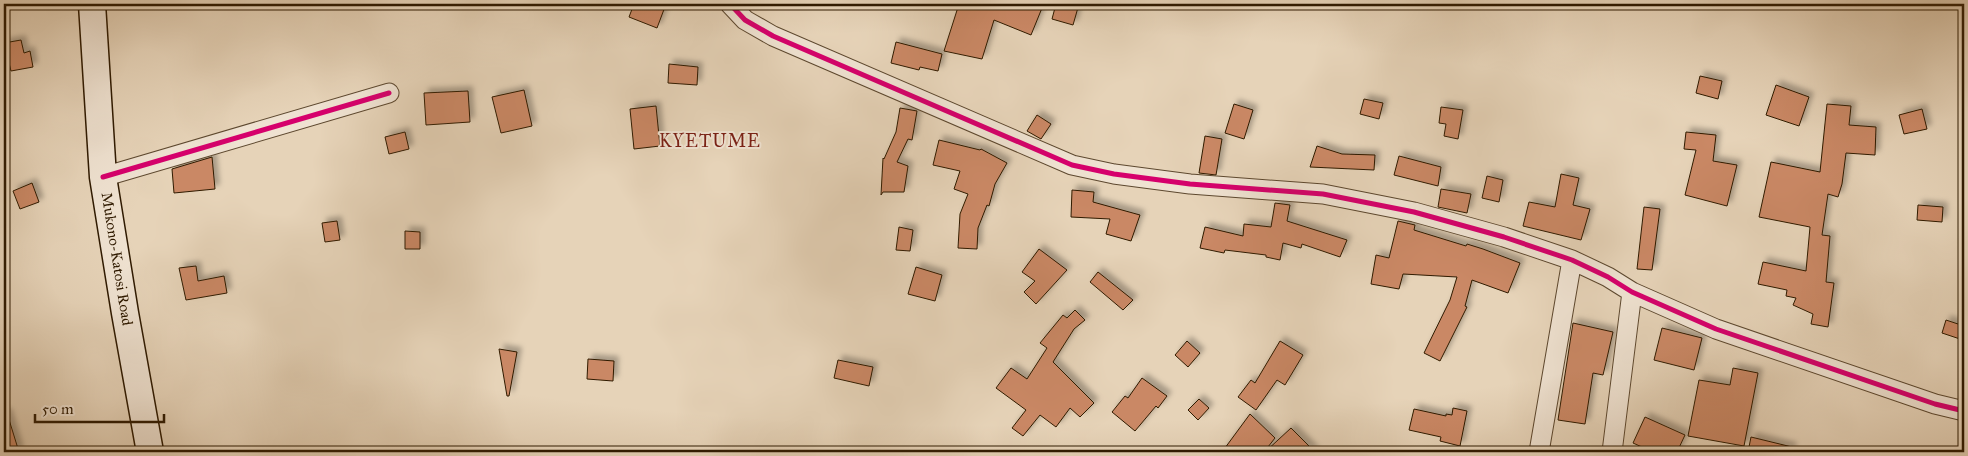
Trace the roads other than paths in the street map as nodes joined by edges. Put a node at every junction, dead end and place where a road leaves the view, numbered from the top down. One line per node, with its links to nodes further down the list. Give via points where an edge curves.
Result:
1 (92, 4): 4 (main road, Mukono-Katosi Road)
2 (730, 4): 5 (street, via 745,20 773,36 1072,165 1190,184 1323,194 1414,212)
3 (389, 93): 4 (street)
4 (103, 177): 8 (main road, Mukono-Katosi Road)
5 (1572, 260): 6 (street); 9 (street)
6 (1632, 292): 7 (street, via 1716,329); 10 (street)
7 (1964, 411)
8 (150, 452)
9 (1539, 452)
10 (1612, 452)

